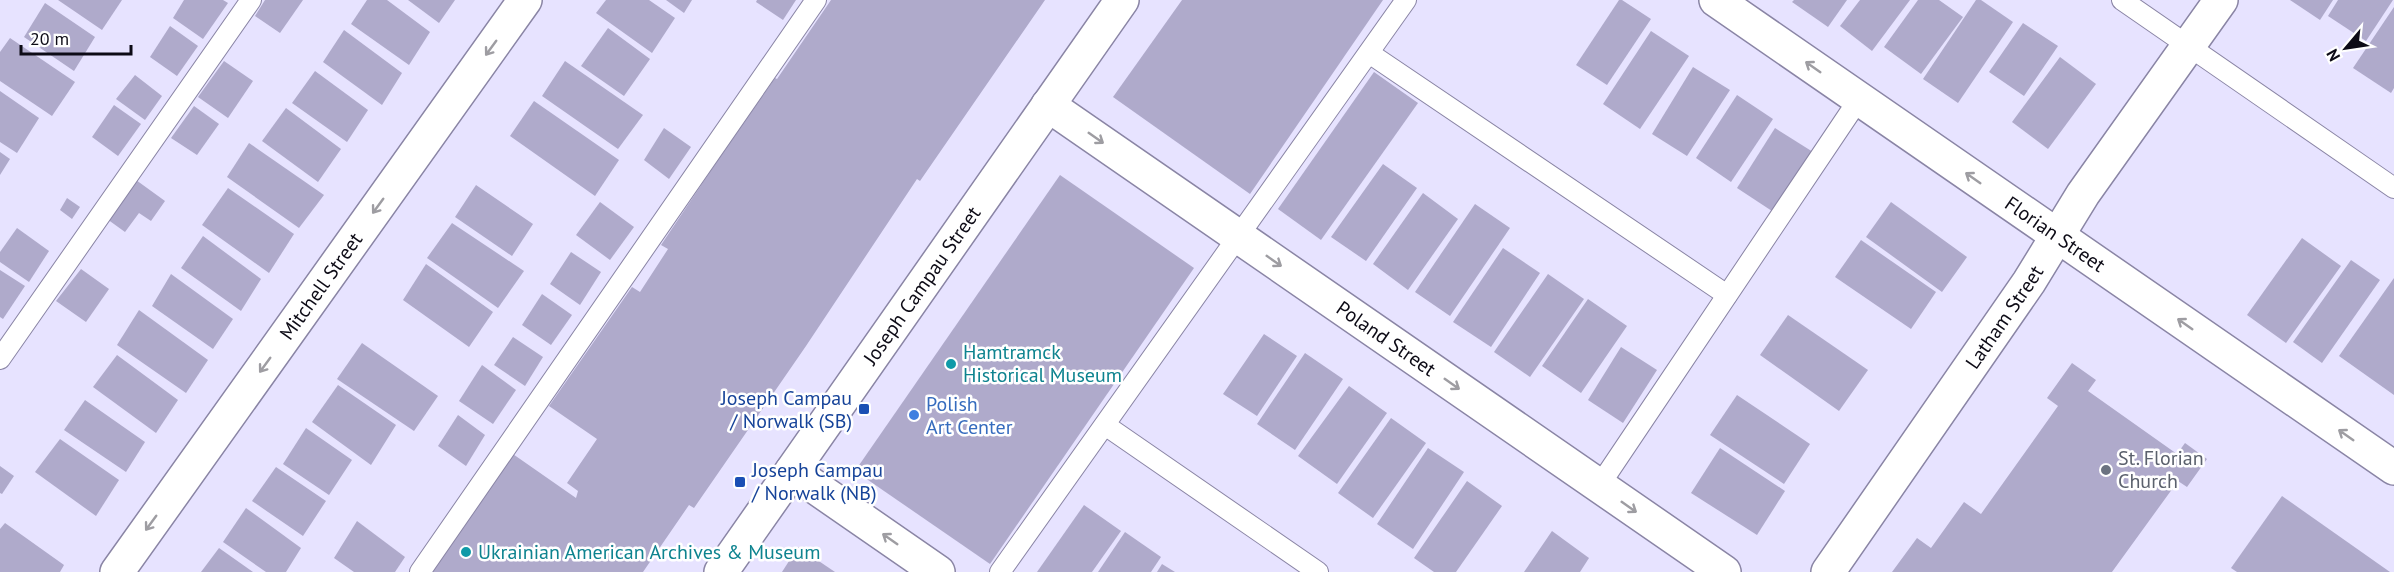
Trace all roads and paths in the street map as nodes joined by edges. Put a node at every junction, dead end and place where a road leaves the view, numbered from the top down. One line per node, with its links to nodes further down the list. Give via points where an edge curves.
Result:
1 (251, 0): 17 (lane)
2 (525, 0): 22 (street, Mitchell Street, one-way to 22)
3 (816, 0): 23 (lane)
4 (1122, 0): 12 (street, Joseph Campau Street)
5 (1406, 0): 10 (lane)
6 (1716, 0): 11 (street, Florian Street, one-way to 6)
7 (2122, 0): 9 (lane)
8 (2221, 0): 9 (street, Latham Street)
9 (2188, 46): 13 (lane); 14 (street, Latham Street)
10 (1369, 53): 15 (lane); 16 (lane)
11 (1859, 99): 14 (street, Florian Street, one-way to 11); 16 (lane)
12 (1048, 105): 15 (street, Poland Street, one-way to 15); 20 (street, Joseph Campau Street)
13 (2394, 188)
14 (2057, 235): 19 (street, Florian Street, one-way to 14); 29 (street, Latham Street, via 2029,282)
15 (1238, 237): 18 (lane); 21 (street, Poland Street, one-way to 21)
16 (1727, 295): 21 (lane)
17 (0, 359)
18 (1105, 424): 26 (lane); 27 (lane)
19 (2394, 468)
20 (792, 471): 24 (street, Joseph Campau Street); 25 (street, one-way to 20)
21 (1599, 486): 28 (street, Poland Street, one-way to 28)
22 (117, 572)
23 (420, 572)
24 (721, 572)
25 (938, 572)
26 (1000, 572)
27 (1318, 572)
28 (1724, 572)
29 (1828, 572)

